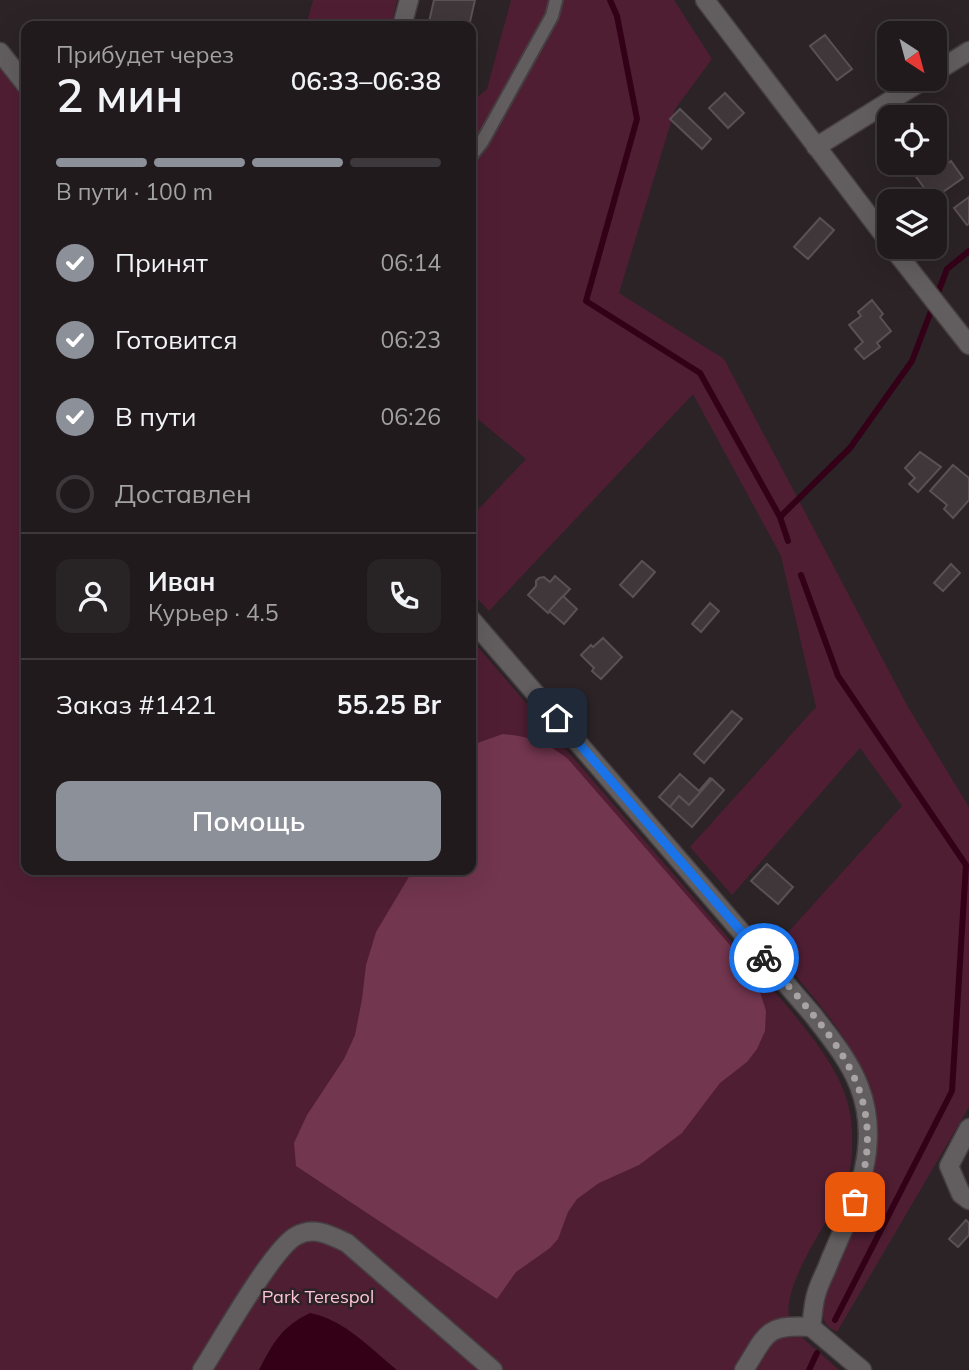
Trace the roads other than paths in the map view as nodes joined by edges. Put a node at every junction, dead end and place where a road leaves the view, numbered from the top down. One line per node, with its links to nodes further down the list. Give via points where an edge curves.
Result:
1 (409, 0): 4 (street)
2 (556, 0): 11 (lane, via 552,16)
3 (705, 0): 10 (street)
4 (403, 21)
5 (969, 51): 7 (street)
6 (0, 52): 8 (street)
7 (947, 65)
8 (21, 79)
9 (906, 91): 10 (street)
10 (816, 147): 12 (street)
11 (476, 150)
12 (877, 226)
13 (901, 259): 14 (street)
14 (969, 345)
15 (476, 625): 18 (street, via 813,1015 859,1086 869,1135 867,1160 855,1202 816,1294)
16 (969, 1128): 17 (street, via 949,1166 961,1194)
17 (969, 1200)
18 (811, 1326): 21 (street, via 785,1325 768,1333); 22 (street)
19 (202, 1370): 20 (street, via 273,1259 295,1236 321,1231 347,1243)
20 (494, 1370)
21 (744, 1370)
22 (863, 1370)

